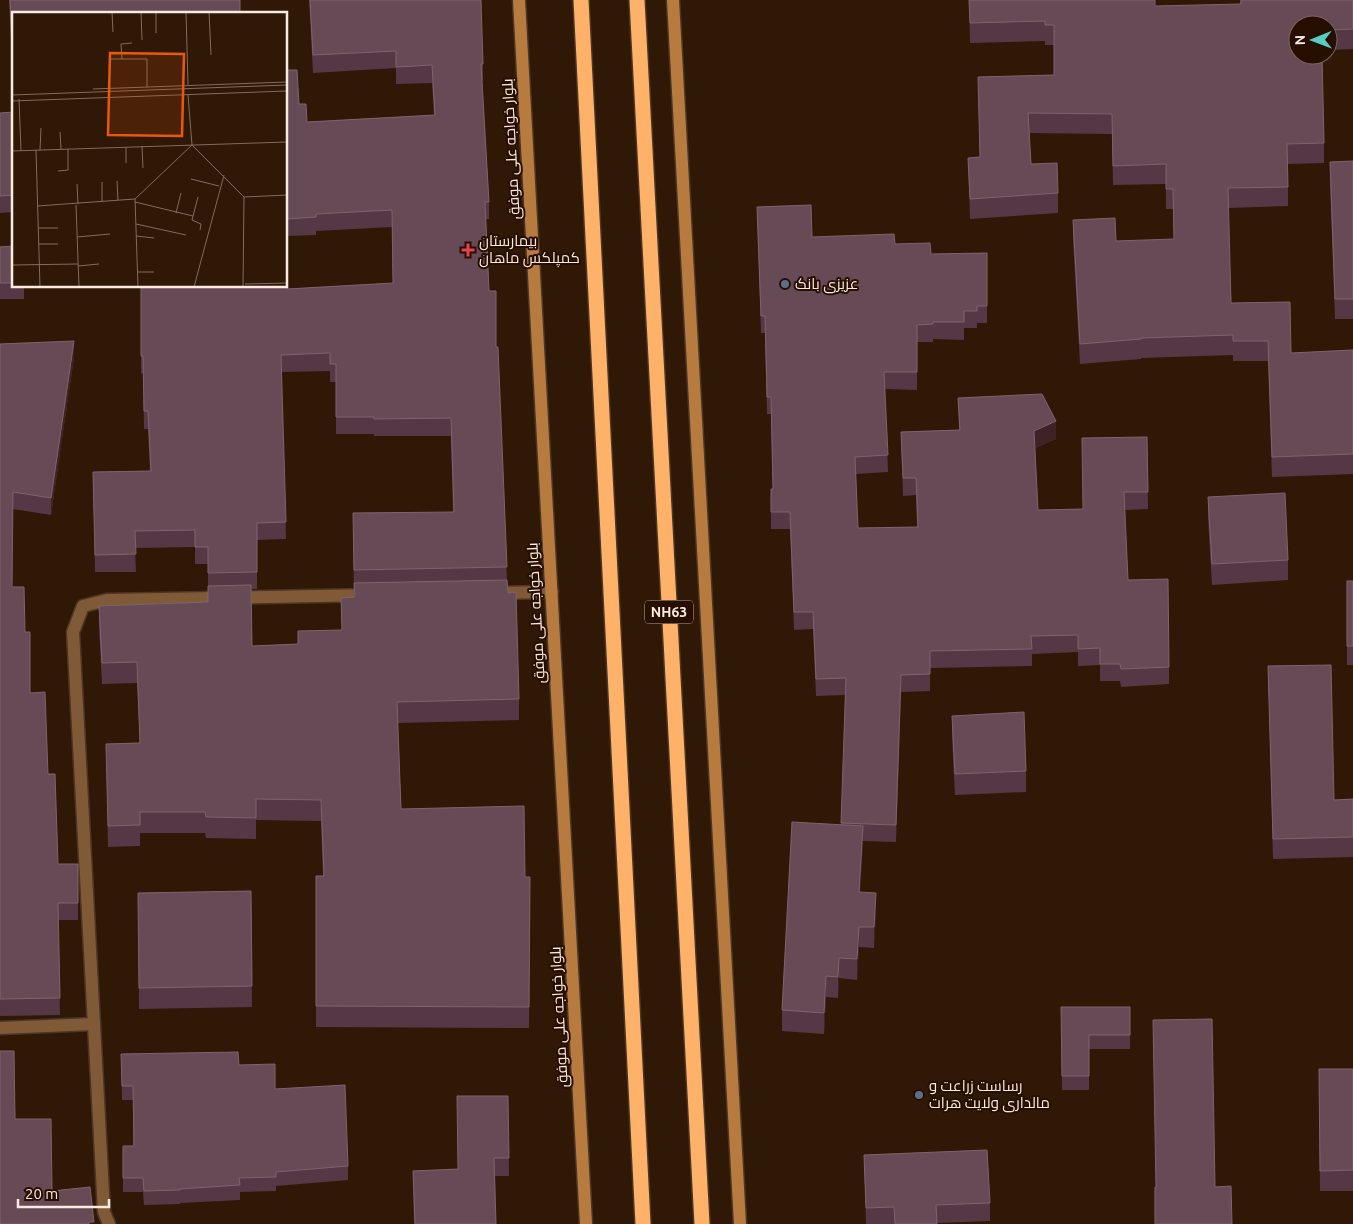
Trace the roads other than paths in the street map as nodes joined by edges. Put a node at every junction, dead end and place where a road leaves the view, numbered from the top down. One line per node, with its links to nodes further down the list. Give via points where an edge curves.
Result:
1 (519, 0): 5 (street, بلوار خواجه علی موفق)
2 (581, 0): 12 (highway)
3 (637, 0): 13 (highway, NH63)
4 (672, 0): 14 (street)
5 (552, 592): 6 (street); 11 (street, بلوار خواجه علی موفق)
6 (492, 593)
7 (384, 595): 8 (street, via 107,600 82,606 73,632)
8 (94, 1024): 9 (street); 10 (street, via 104,1212)
9 (0, 1028)
10 (109, 1224)
11 (586, 1224)
12 (643, 1224)
13 (702, 1224)
14 (740, 1224)

